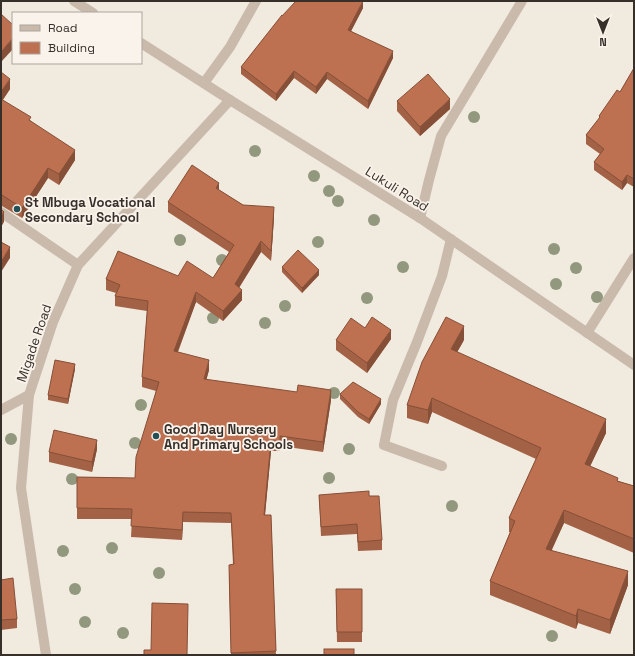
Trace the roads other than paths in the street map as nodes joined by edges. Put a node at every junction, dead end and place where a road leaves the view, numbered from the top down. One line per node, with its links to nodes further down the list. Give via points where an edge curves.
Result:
1 (74, 1): 4 (street)
2 (256, 1): 6 (street, via 230,47)
3 (522, 1): 9 (street, via 441,136)
4 (91, 12)
5 (142, 44): 6 (street, Lukuli Road)
6 (204, 83): 7 (street, Lukuli Road)
7 (230, 100): 9 (street, Lukuli Road); 12 (street, Migade Road)
8 (1, 212): 12 (street)
9 (420, 218): 10 (street, Lukuli Road)
10 (451, 239): 13 (street, Lukuli Road); 17 (street, via 442,276 393,400 384,445)
11 (634, 258): 13 (street)
12 (78, 265): 15 (street, Migade Road, via 53,322)
13 (587, 333): 14 (street, Lukuli Road)
14 (634, 365)
15 (29, 395): 16 (street); 18 (street, Migade Road, via 21,488)
16 (1, 410)
17 (442, 466)
18 (46, 655)

